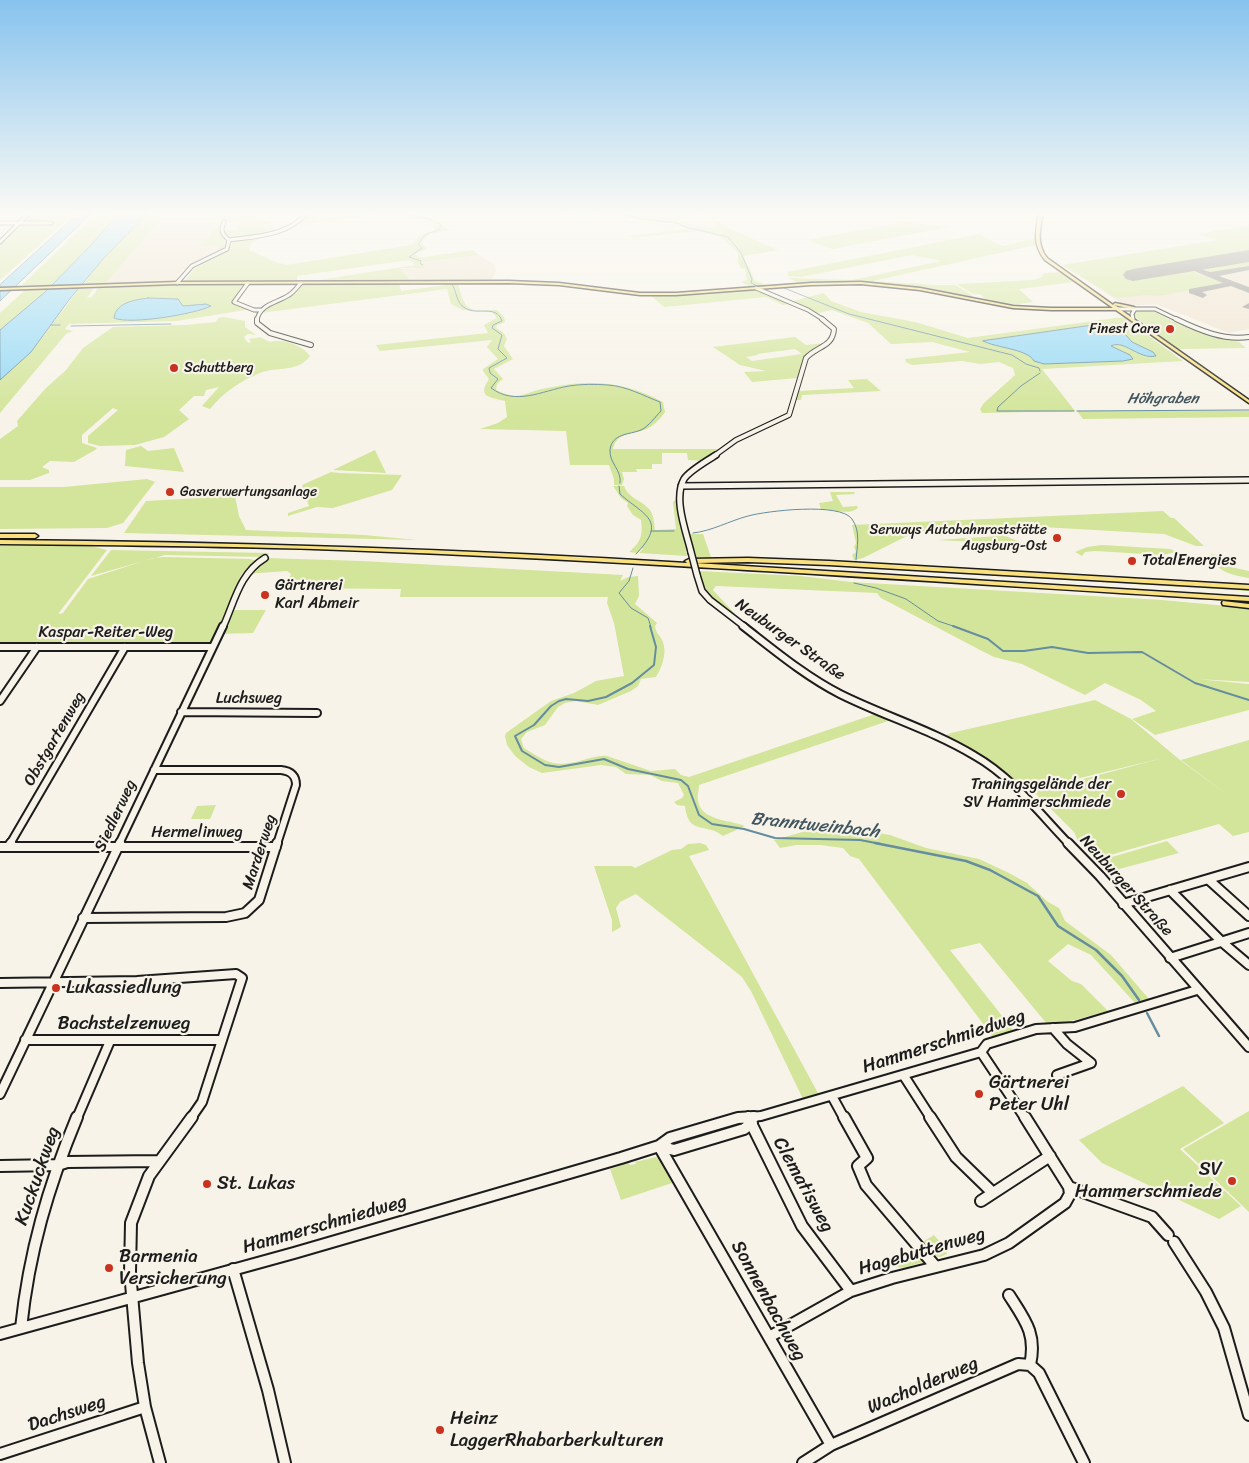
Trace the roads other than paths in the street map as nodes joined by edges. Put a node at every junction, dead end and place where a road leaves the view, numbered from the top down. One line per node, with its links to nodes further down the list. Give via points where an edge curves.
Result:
1 (179, 280): 3 (street)
2 (1077, 280): 8 (main road)
3 (177, 283): 4 (main road); 7 (main road)
4 (248, 283): 5 (main road); 12 (street, via 234,302)
5 (301, 283): 6 (main road, via 523,282 660,294); 12 (street, via 289,296)
6 (756, 288): 10 (main road, via 874,284 1013,306); 19 (street, via 824,320 834,329 833,340 806,359 794,407 789,414 736,440 685,477)
7 (0, 289)
8 (1108, 302): 9 (main road); 10 (main road); 11 (main road)
9 (1136, 308): 11 (street); 14 (street); 15 (street, via 1160,310 1180,322 1222,337)
10 (1104, 309): 11 (main road); 13 (main road)
11 (1119, 309): 13 (main road)
12 (261, 310): 16 (street, via 256,318 261,327)
13 (1126, 314): 14 (main road)
14 (1133, 319): 17 (main road)
15 (1249, 337)
16 (311, 345)
17 (1249, 403)
18 (1249, 480): 19 (street)
19 (681, 486): 47 (street, Neuburger Straße, bridge, via 680,500 696,575 702,591 710,600 816,680 840,694 943,739 1001,774)
20 (0, 536): 23 (highway, via 292,540)
21 (0, 542): 28 (highway, via 372,549)
22 (265, 558): 34 (street, Siedlerweg, via 243,577 236,600)
23 (688, 561): 25 (highway); 29 (highway)
24 (863, 561): 25 (highway)
25 (829, 563): 27 (highway)
26 (1227, 581): 27 (highway)
27 (1249, 586)
28 (1092, 590): 30 (highway); 31 (highway)
29 (1249, 593)
30 (1249, 599)
31 (1249, 606)
32 (37, 647): 33 (street, Kaspar-Reiter-Weg); 35 (street, Kaspar-Reiter-Weg); 36 (street)
33 (125, 647): 34 (street, Kaspar-Reiter-Weg); 40 (street, Obstgartenweg)
34 (212, 647): 37 (street, Siedlerweg)
35 (0, 648)
36 (0, 701)
37 (181, 712): 38 (street, Luchsweg); 39 (street, Siedlerweg)
38 (317, 712)
39 (154, 770): 41 (street, Siedlerweg); 42 (street, Marderweg, via 281,770 293,773 296,785)
40 (9, 846): 41 (street, Hermelinweg); 43 (street, Hermelinweg)
41 (118, 846): 42 (street, Hermelinweg); 49 (street, Siedlerweg)
42 (276, 846): 49 (street, Marderweg, via 259,900 245,913 222,918)
43 (0, 847)
44 (1249, 867): 45 (street)
45 (1209, 880): 46 (street); 48 (street)
46 (1170, 890): 47 (street); 51 (street)
47 (1123, 904): 52 (street, Neuburger Straße)
48 (1249, 916)
49 (83, 918): 54 (street, Siedlerweg)
50 (1249, 933): 51 (street)
51 (1222, 942): 52 (street); 53 (street)
52 (1170, 958): 56 (street, Neuburger Straße)
53 (1249, 965)
54 (54, 982): 55 (street); 58 (street, Siedlerweg); 59 (street, via 240,975 242,978)
55 (0, 983)
56 (1197, 990): 57 (street, Hammerschmiedweg, via 1075,1027); 61 (street, Neuburger Straße)
57 (1053, 1028): 62 (street, Hammerschmiedweg, via 1036,1029 987,1044); 63 (street, via 1091,1064)
58 (25, 1040): 60 (street, Bachstelzenweg); 65 (street, Siedlerweg)
59 (222, 1040): 60 (street, Bachstelzenweg); 70 (street, via 200,1106)
60 (110, 1041): 71 (street, Kuckuckweg)
61 (1249, 1047)
62 (981, 1052): 64 (street, Hammerschmiedweg); 69 (street)
63 (1057, 1075)
64 (904, 1076): 66 (street, Hammerschmiedweg); 74 (street, via 956,1157)
65 (0, 1094)
66 (832, 1096): 67 (street, Hammerschmiedweg); 76 (street, via 867,1158 858,1166 866,1185)
67 (749, 1121): 68 (street, Hammerschmiedweg, via 744,1129 674,1150); 78 (street, Clematisweg, via 802,1226)
68 (659, 1146): 77 (street, Hammerschmiedweg); 83 (street, Sonnenbachweg)
69 (1050, 1156): 73 (street); 74 (street)
70 (158, 1162): 71 (street, via 67,1162); 80 (street, via 140,1196 131,1223)
71 (58, 1165): 72 (street); 81 (street, Kuckuckweg, via 36,1234 24,1293)
72 (0, 1166)
73 (1069, 1187): 76 (street, Hagebuttenweg, via 1066,1203 1009,1243 984,1255); 86 (street, via 1152,1218 1171,1239 1207,1290 1224,1328)
74 (993, 1194): 75 (street)
75 (981, 1201)
76 (935, 1266): 78 (street, Hagebuttenweg)
77 (233, 1269): 80 (street, Hammerschmiedweg); 90 (street)
78 (851, 1291): 83 (street, Hagebuttenweg)
79 (1008, 1295): 84 (street, via 1028,1324 1033,1338 1034,1352)
80 (132, 1297): 81 (street, Hammerschmiedweg); 85 (street)
81 (21, 1328): 82 (street, Hammerschmiedweg)
82 (0, 1334)
83 (769, 1337): 87 (street, Sonnenbachweg)
84 (1030, 1365): 87 (street, Wacholderweg, via 1018,1364); 92 (street, via 1039,1373)
85 (145, 1407): 88 (street, Dachsweg); 89 (street)
86 (1249, 1415)
87 (831, 1445): 91 (street)
88 (0, 1454)
89 (160, 1463)
90 (285, 1463)
91 (803, 1463)
92 (1084, 1463)

